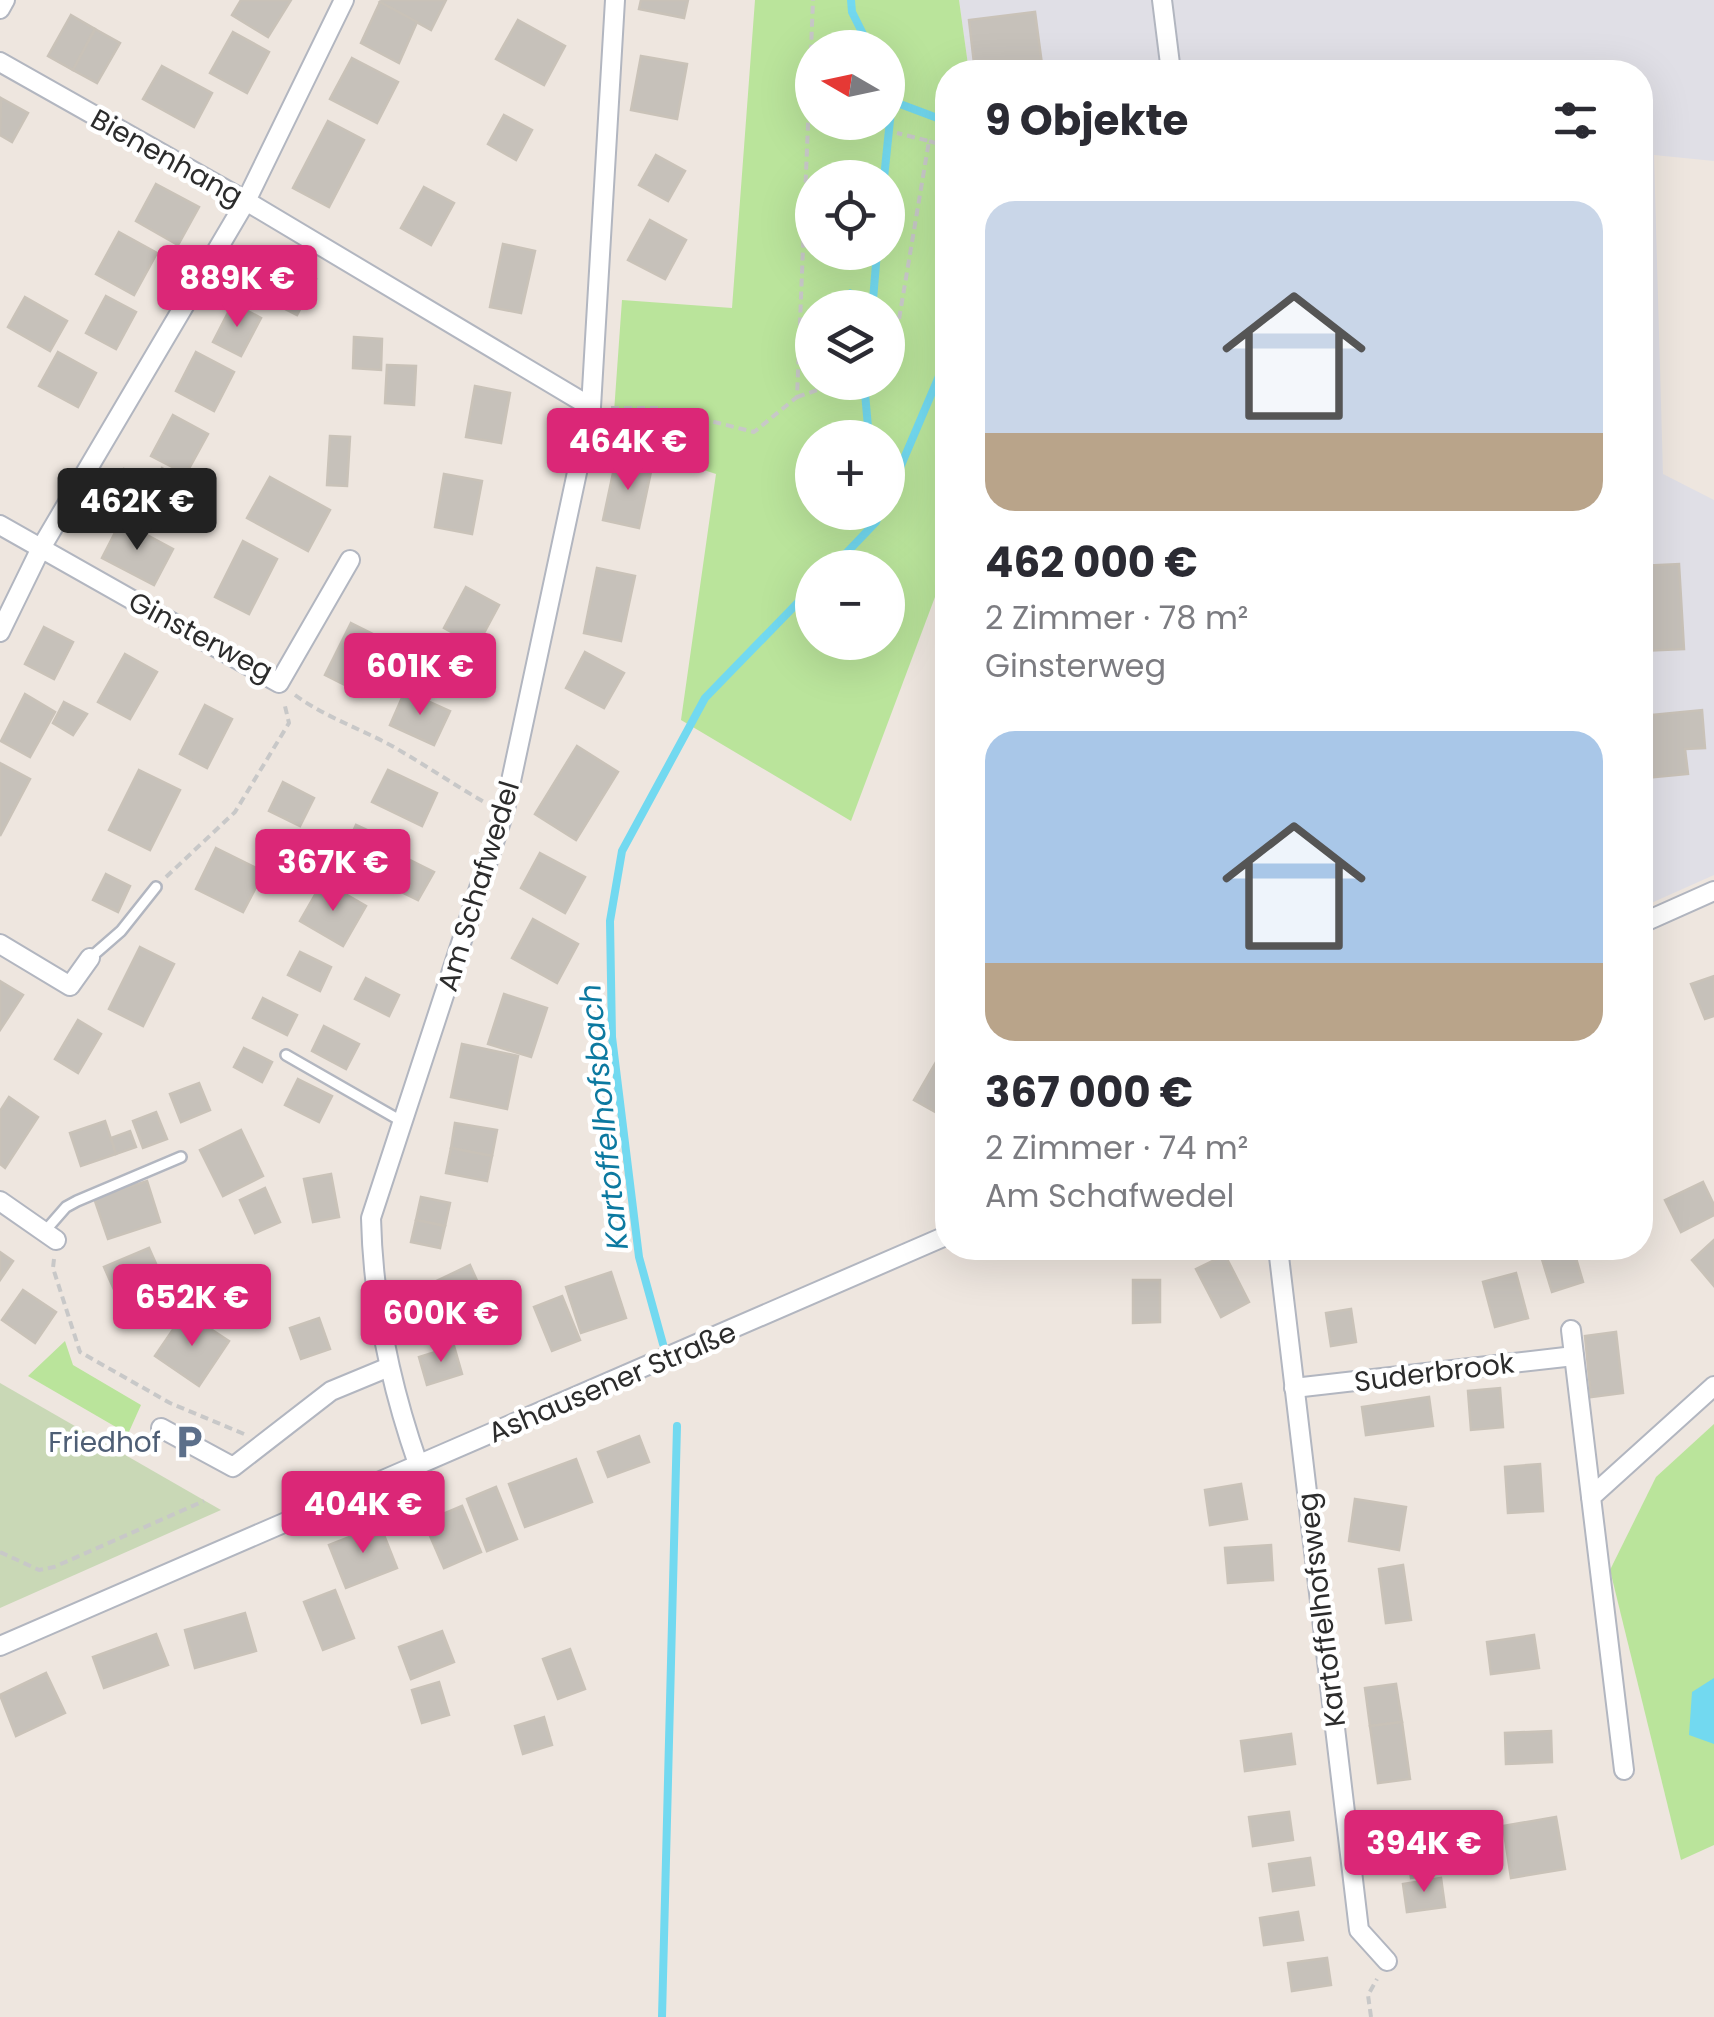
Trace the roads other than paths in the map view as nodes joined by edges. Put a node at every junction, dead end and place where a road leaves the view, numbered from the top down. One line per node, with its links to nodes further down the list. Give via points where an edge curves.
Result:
1 (5, 0): 5 (street)
2 (344, 0): 8 (street)
3 (615, 0): 9 (street, Am Schafwedel)
4 (1162, 0): 6 (street)
5 (0, 8)
6 (1170, 60)
7 (0, 62): 8 (street, Bienenhang)
8 (246, 201): 9 (street, Bienenhang); 11 (street)
9 (591, 407): 20 (street, Am Schafwedel, via 505,810)
10 (0, 524): 11 (street, Ginsterweg)
11 (41, 548): 12 (street, Ginsterweg, via 279,683); 13 (street)
12 (350, 560)
13 (0, 632)
14 (156, 887): 18 (lane)
15 (1714, 891): 16 (street)
16 (1653, 918)
17 (0, 944): 18 (street, via 70,986)
18 (90, 958)
19 (286, 1055): 20 (lane)
20 (403, 1122): 28 (street, Am Schafwedel, via 371,1218 372,1273)
21 (181, 1157): 23 (lane, via 77,1201)
22 (0, 1201): 23 (street)
23 (50, 1236)
24 (935, 1242): 32 (street, Ashausener Straße)
25 (1279, 1260): 30 (street, Kartoffelhofsweg)
26 (1571, 1330): 27 (street)
27 (1574, 1356): 30 (street, Suderbrook); 33 (street)
28 (389, 1367): 31 (street, via 331,1391 232,1467); 32 (street, Am Schafwedel)
29 (1714, 1386): 33 (street)
30 (1294, 1388): 36 (street, Kartoffelhofsweg, via 1359,1930)
31 (161, 1428)
32 (418, 1464): 34 (street, Ashausener Straße)
33 (1591, 1497): 35 (street)
34 (0, 1646)
35 (1624, 1770)
36 (1388, 1961)

